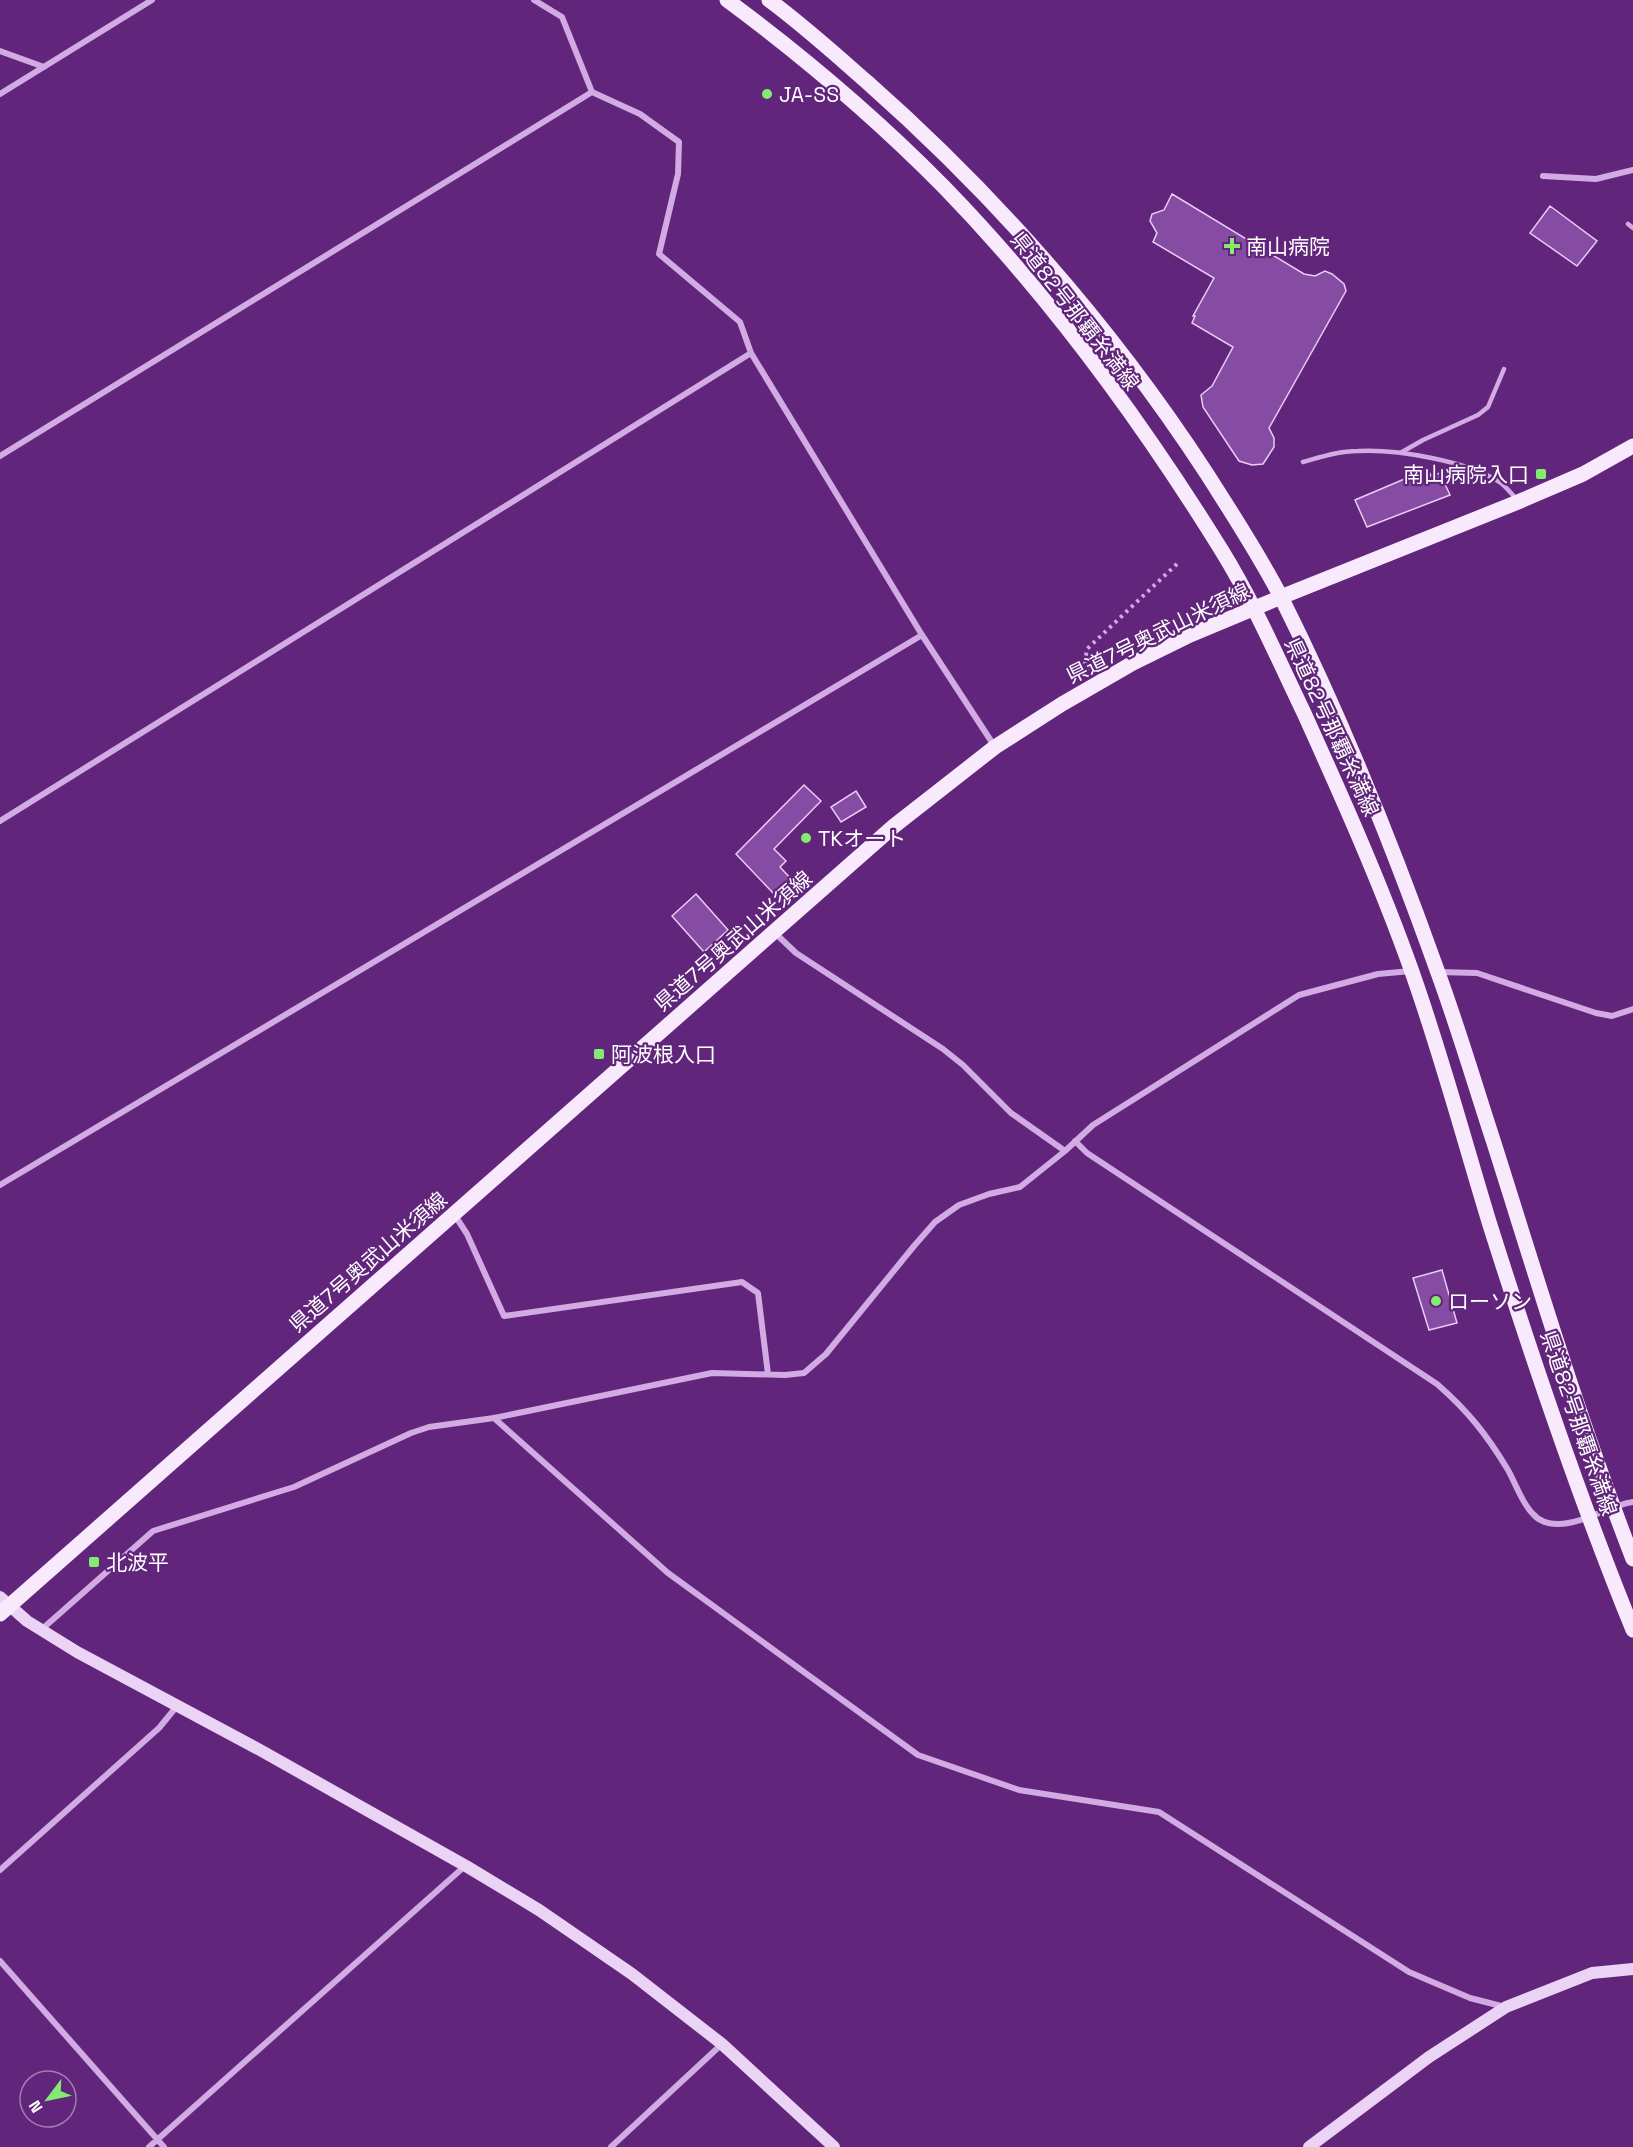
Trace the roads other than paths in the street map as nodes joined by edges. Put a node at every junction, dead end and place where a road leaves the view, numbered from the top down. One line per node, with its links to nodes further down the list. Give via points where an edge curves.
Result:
1 (152, 0): 6 (street)
2 (534, 0): 7 (street, via 562,17)
3 (727, 0): 19 (main road, 県道82号那覇糸満線, via 894,139 945,188 1031,285 1150,442)
4 (769, 0): 18 (main road, 県道82号那覇糸満線, via 907,117 1010,220 1058,275 1175,425)
5 (0, 51): 6 (street)
6 (44, 67): 8 (street)
7 (592, 92): 11 (street, via 640,114 679,142 678,174 659,254 740,322); 15 (street)
8 (0, 94)
9 (1633, 170): 10 (street, via 1596,179)
10 (1543, 176)
11 (751, 353): 20 (street); 22 (street)
12 (1504, 369): 14 (lane, via 1488,407)
13 (1633, 446): 17 (main road, 県道7号奥武山米須線, via 1583,474)
14 (1402, 452): 16 (lane, via 1333,453); 17 (lane, via 1481,473 1502,484)
15 (0, 456)
16 (1304, 462)
17 (1518, 502): 18 (main road, 県道7号奥武山米須線)
18 (1281, 597): 19 (main road, 県道7号奥武山米須線); 25 (main road, 県道82号那覇糸満線, via 1337,713)
19 (1254, 608): 21 (main road, 県道7号奥武山米須線, via 1190,635 1094,684); 24 (main road, 県道82号那覇糸満線, via 1354,825)
20 (922, 634): 21 (street); 29 (street)
21 (995, 747): 23 (main road, 県道7号奥武山米須線, via 917,807)
22 (0, 821)
23 (775, 933): 28 (street, via 796,953 944,1049 1011,1113); 30 (main road, 県道7号奥武山米須線)
24 (1412, 971): 27 (street, via 1378,975 1299,995 1093,1125); 35 (main road, 県道82号那覇糸満線, via 1532,1357)
25 (1438, 972): 26 (street, via 1477,973 1596,1013 1612,1016); 34 (main road, 県道82号那覇糸満線)
26 (1633, 1009)
27 (1075, 1141): 28 (street); 35 (street, via 1437,1384 1486,1435 1534,1516 1555,1524)
28 (1065, 1151): 31 (street, via 1020,1187 959,1205 945,1214 817,1363 804,1373)
29 (0, 1185)
30 (454, 1214): 31 (street, via 504,1316 742,1282 758,1293); 37 (main road, 県道7号奥武山米須線)
31 (768, 1374): 32 (street, via 712,1373)
32 (494, 1419): 38 (street, via 429,1427 294,1487 153,1531); 45 (street, via 668,1573 918,1755 1019,1790 1159,1812 1409,1972 1470,1998)
33 (1633, 1502): 34 (street)
34 (1613, 1508): 35 (street); 36 (main road, 県道82号那覇糸満線)
35 (1589, 1516): 39 (main road, 県道82号那覇糸満線)
36 (1633, 1559)
37 (3, 1606): 38 (street)
38 (40, 1630): 40 (street)
39 (1633, 1630)
40 (177, 1706): 41 (street); 42 (street, via 159,1728)
41 (466, 1866): 46 (street, via 632,1974); 47 (street)
42 (0, 1870)
43 (0, 1962): 47 (street)
44 (1633, 1969): 45 (street, via 1592,1973)
45 (1506, 2007): 52 (street, via 1429,2057)
46 (722, 2044): 50 (street); 51 (street)
47 (157, 2140): 48 (street); 49 (street)
48 (149, 2147)
49 (164, 2147)
50 (611, 2147)
51 (834, 2147)
52 (1309, 2147)

